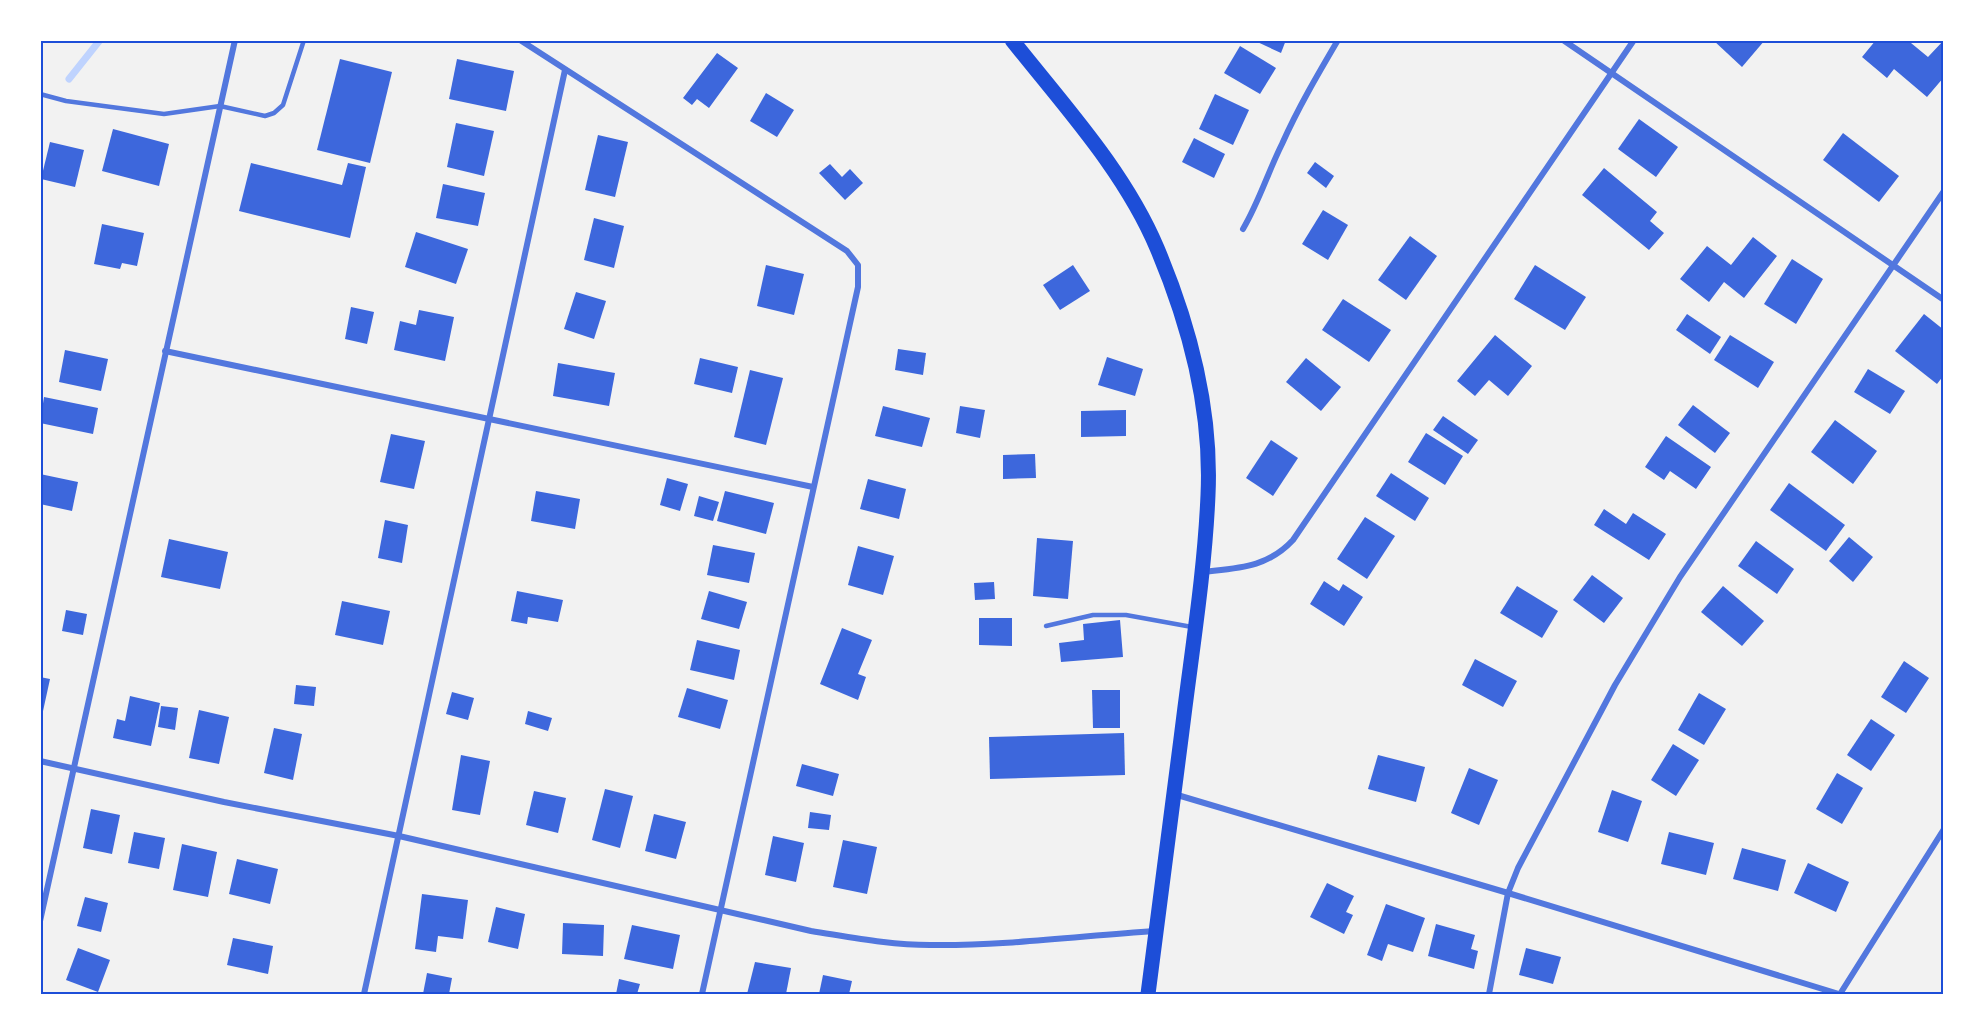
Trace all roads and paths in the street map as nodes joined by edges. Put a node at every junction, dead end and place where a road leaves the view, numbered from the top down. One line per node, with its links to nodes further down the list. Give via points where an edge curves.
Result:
1 (234, 40): 11 (street)
2 (304, 40): 11 (lane, via 283,105 273,113 265,116)
3 (520, 40): 8 (street)
4 (1012, 40): 19 (main road, via 1097,147 1132,201 1156,246 1184,320 1202,393 1207,456)
5 (1338, 40): 13 (street, via 1282,143)
6 (1563, 40): 9 (street)
7 (1634, 40): 9 (street)
8 (565, 70): 17 (street); 18 (street, via 847,251 858,265 858,287)
9 (1612, 73): 14 (street); 19 (street, via 1293,540 1282,553 1252,567)
10 (40, 94): 11 (lane, via 164,114)
11 (220, 106): 16 (street)
12 (1944, 191): 14 (street)
13 (1243, 229)
14 (1893, 265): 15 (street); 27 (street, via 1680,577 1615,685)
15 (1944, 300)
16 (165, 351): 17 (street); 23 (street)
17 (489, 419): 18 (street); 26 (street)
18 (813, 487): 28 (street)
19 (1202, 572): 21 (main road)
20 (1046, 626): 21 (lane, via 1093,615 1126,615)
21 (1195, 628): 24 (main road)
22 (40, 761): 23 (street)
23 (73, 769): 26 (street); 29 (street)
24 (1174, 794): 27 (street); 30 (main road)
25 (1944, 829): 35 (street)
26 (399, 836): 28 (street); 31 (street)
27 (1508, 893): 34 (street); 35 (street)
28 (720, 909): 30 (street, via 811,931 928,945); 32 (street)
29 (40, 921)
30 (1156, 931): 33 (main road)
31 (364, 994)
32 (702, 994)
33 (1148, 994)
34 (1489, 994)
35 (1840, 994)

